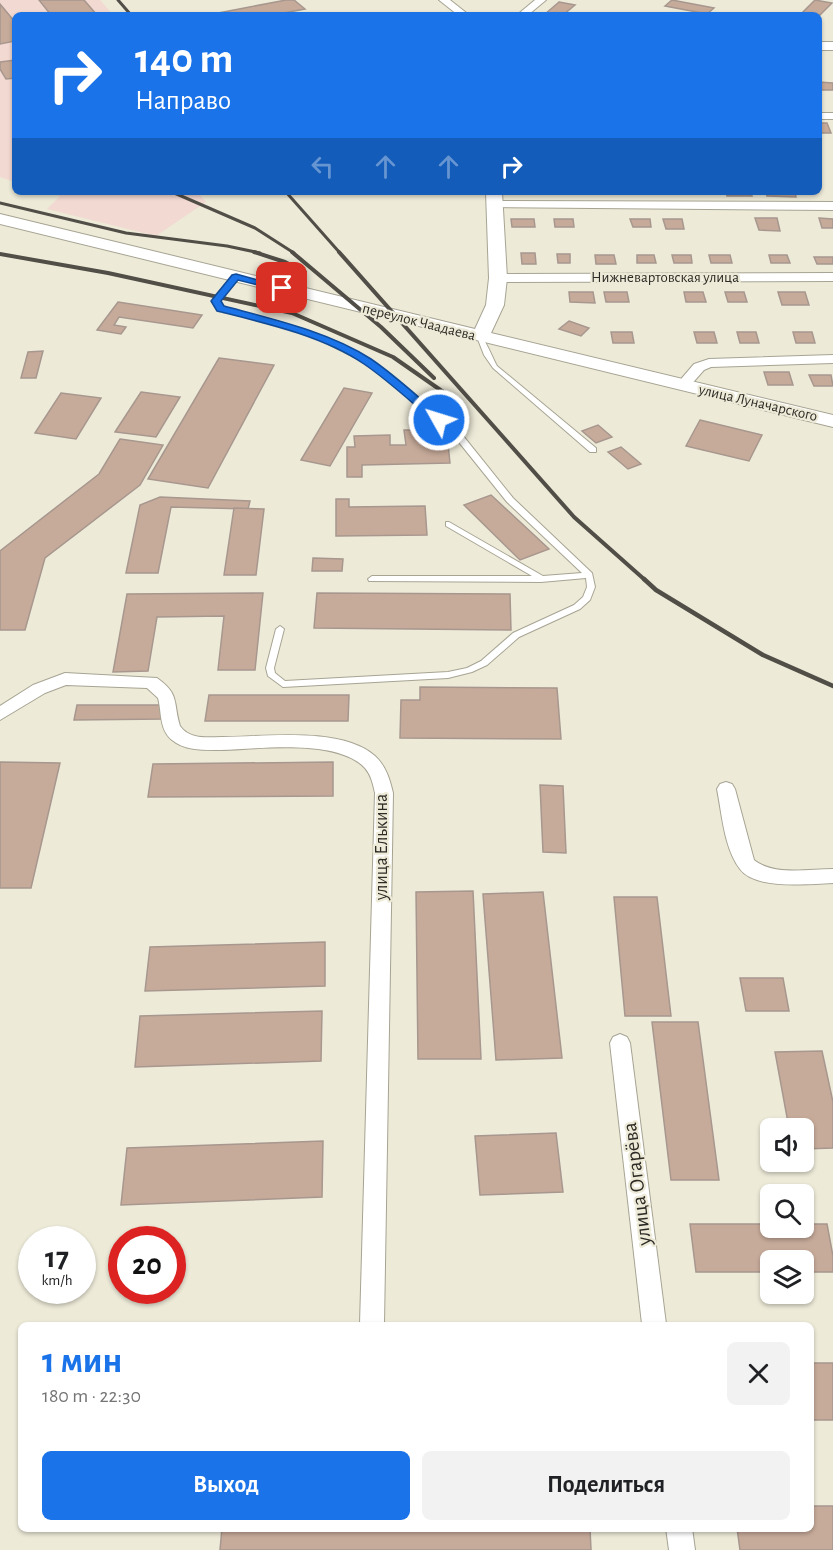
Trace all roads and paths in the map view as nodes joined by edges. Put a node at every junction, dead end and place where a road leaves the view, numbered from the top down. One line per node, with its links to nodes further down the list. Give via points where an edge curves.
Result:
1 (444, 0): 3 (street)
2 (541, 0): 4 (street)
3 (460, 12)
4 (526, 12)
5 (495, 198): 6 (street); 10 (street)
6 (833, 206)
7 (0, 219): 8 (street, переулок Чаадаева)
8 (236, 277): 11 (street, переулок Чаадаева); 17 (lane, via 217,297 221,309 318,337 368,362 457,434 510,500)
9 (833, 277): 10 (street, Нижневартовская улица)
10 (498, 278): 11 (street, via 495,305)
11 (480, 337): 13 (street, переулок Чаадаева); 15 (lane, via 495,367)
12 (833, 359): 13 (street, via 709,363)
13 (683, 386): 14 (street, улица Луначарского)
14 (833, 421)
15 (592, 450)
16 (449, 524): 19 (lane)
17 (589, 575): 19 (lane); 20 (lane, via 591,587 578,607 516,636 484,663 448,675 284,684 271,674 270,668)
18 (372, 579): 19 (lane)
19 (541, 579)
20 (280, 628)
21 (0, 714): 25 (street, улица Елькина, via 39,689 65,679 151,682 168,694 171,730 178,738 188,742 344,747 366,758 380,774 384,793)
22 (726, 789): 23 (street, via 744,858 753,870 770,875)
23 (833, 876)
24 (620, 1043): 26 (street, улица Огарёва)
25 (372, 1322)
26 (654, 1322)
27 (680, 1532): 28 (street)
28 (682, 1550)

